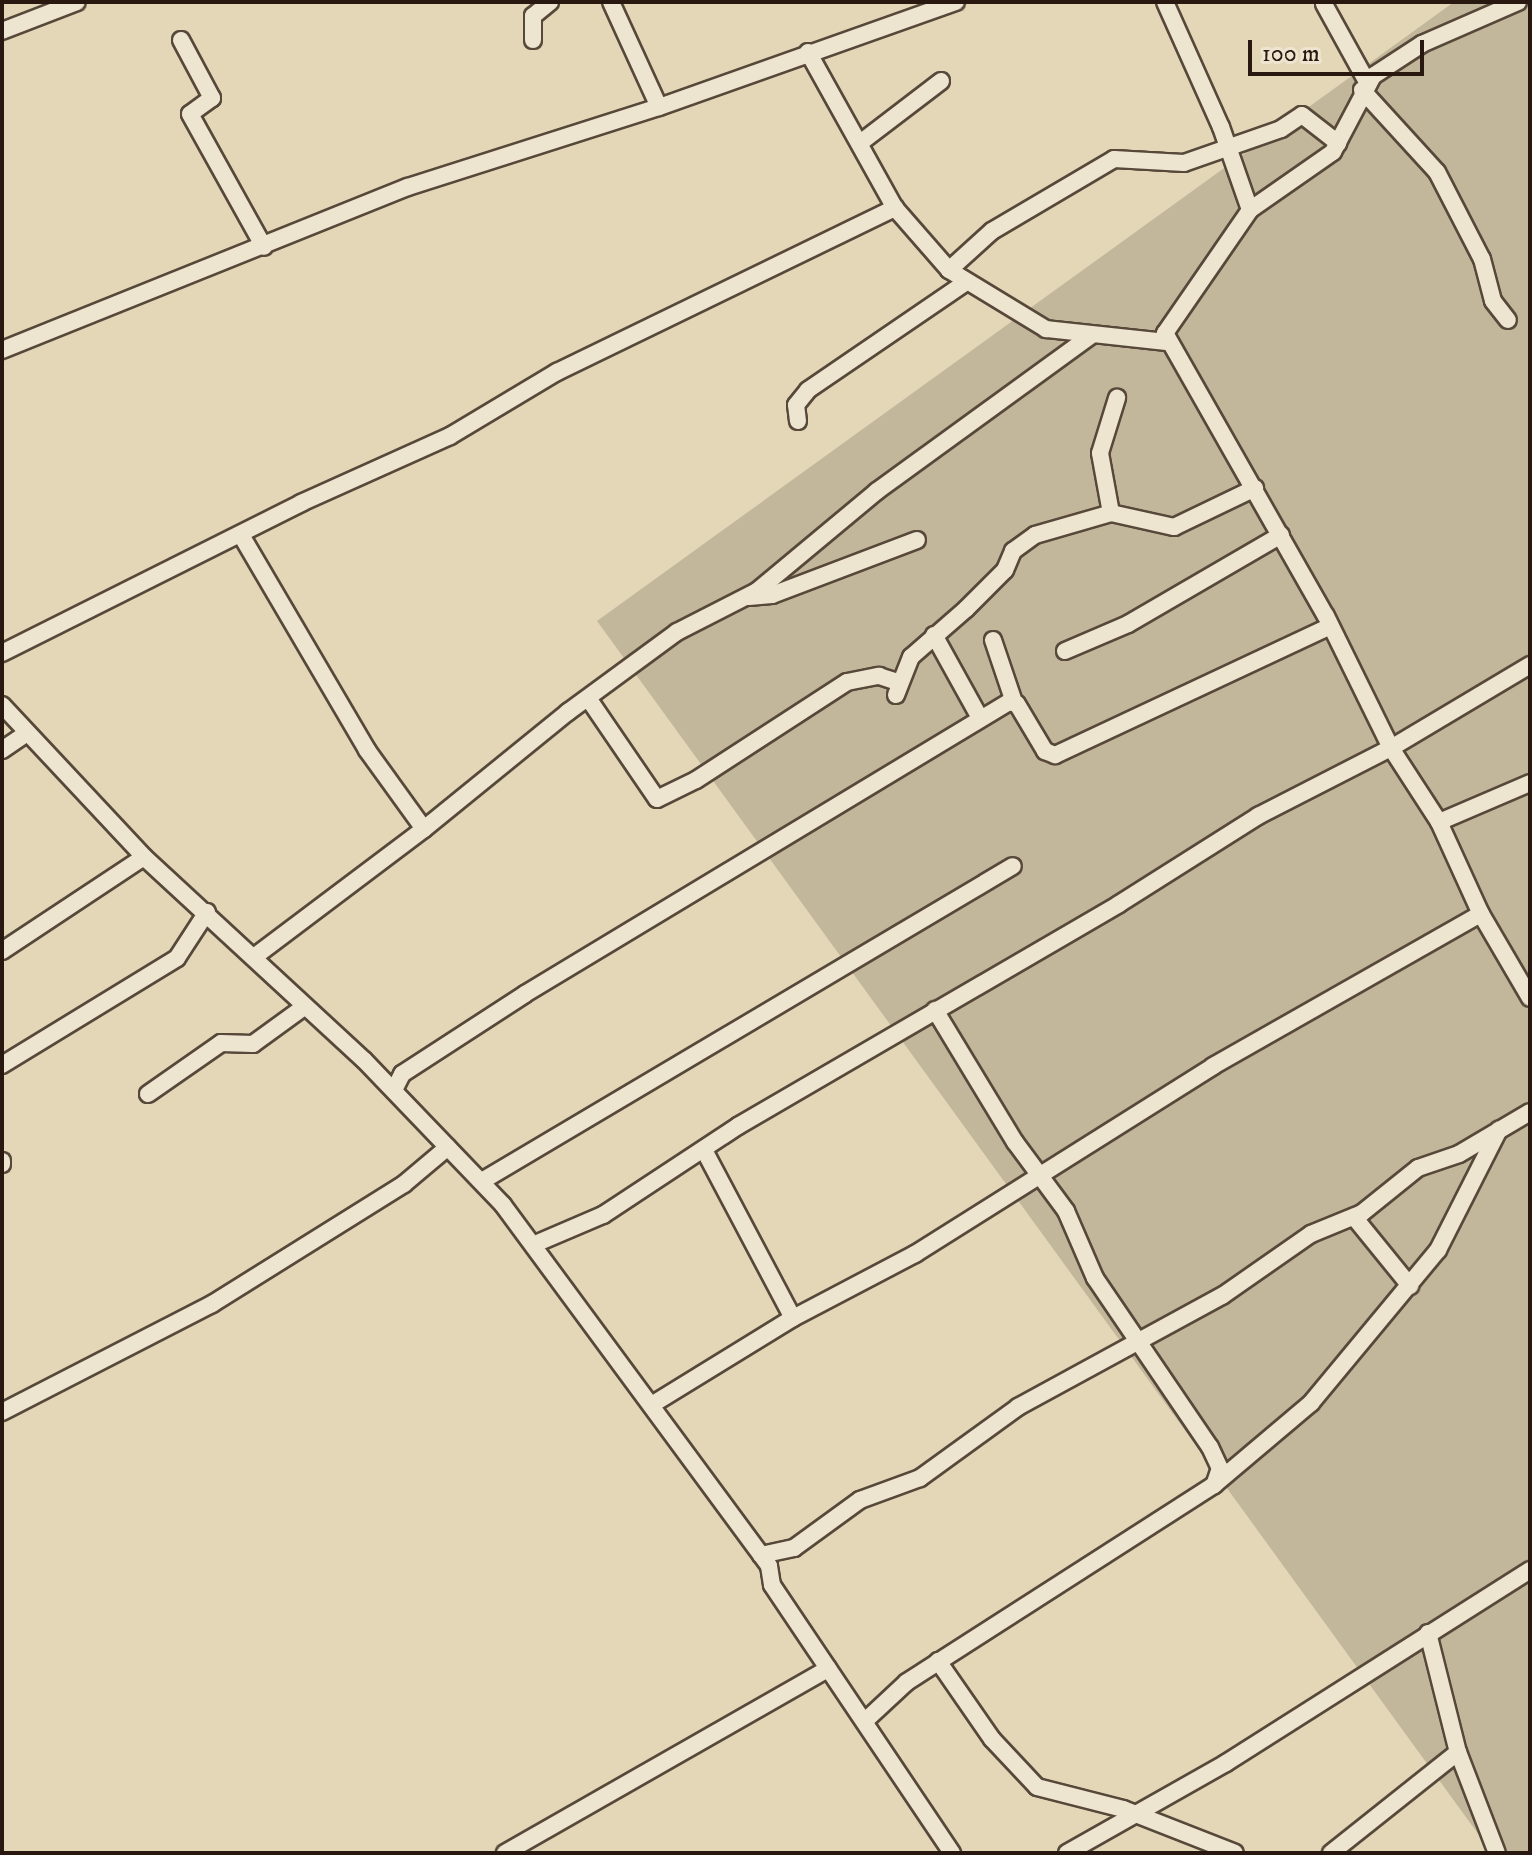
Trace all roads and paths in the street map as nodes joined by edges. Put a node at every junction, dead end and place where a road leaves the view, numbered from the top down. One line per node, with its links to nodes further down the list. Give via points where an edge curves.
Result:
1 (77, 2): 8 (street)
2 (550, 2): 10 (street, via 533,16)
3 (611, 2): 14 (street)
4 (956, 2): 11 (street)
5 (1165, 2): 17 (street)
6 (1518, 2): 13 (street, via 1422,44)
7 (1324, 4): 13 (street)
8 (2, 31)
9 (181, 40): 20 (street, via 212,98 191,111 191,117)
10 (533, 40)
11 (808, 52): 14 (street); 15 (street)
12 (941, 81): 15 (street)
13 (1365, 86): 16 (street); 23 (street, via 1437,172 1482,259 1493,301)
14 (659, 107): 20 (street, via 408,187)
15 (860, 143): 18 (street)
16 (1338, 143): 17 (street, via 1306,115 1281,129); 19 (street, via 1319,166)
17 (1226, 146): 19 (street); 21 (street, via 1174,165 1114,159 992,231)
18 (895, 208): 21 (street); 31 (street, via 557,372 450,436)
19 (1250, 210): 25 (street, via 1166,328)
20 (264, 247): 26 (street)
21 (949, 270): 22 (street)
22 (965, 283): 24 (street, via 1046,329); 28 (street, via 808,390 796,405)
23 (1508, 320)
24 (1090, 336): 25 (street); 34 (street, via 877,491)
25 (1165, 342): 29 (street)
26 (2, 350)
27 (1117, 398): 30 (street, via 1100,453)
28 (798, 421)
29 (1255, 488): 30 (street, via 1174,527); 32 (street)
30 (1111, 513): 36 (street, via 1026,540 1001,574)
31 (241, 535): 39 (street); 50 (street, via 367,750)
32 (1281, 535): 35 (street); 38 (street, via 1128,624)
33 (917, 540): 34 (street, via 772,595)
34 (748, 597): 41 (street, via 677,632)
35 (1330, 626): 42 (street, via 1055,755 1045,751); 46 (street)
36 (934, 635): 41 (street, via 911,657 897,689 879,676 847,682 696,780 657,799); 44 (street)
37 (993, 640): 42 (street)
38 (1065, 651)
39 (2, 653)
40 (1530, 665): 46 (street)
41 (588, 698): 50 (street)
42 (1014, 702): 44 (street)
43 (2, 705): 45 (street)
44 (980, 718): 61 (street, via 525,994 402,1074)
45 (27, 733): 47 (street); 51 (street)
46 (1391, 748): 49 (street); 59 (street, via 1258,816)
47 (2, 750)
48 (1530, 783): 49 (street)
49 (1439, 822): 54 (street)
50 (424, 829): 56 (street)
51 (144, 857): 53 (street); 55 (street)
52 (1013, 866): 68 (street)
53 (207, 912): 56 (street); 60 (street, via 177,958)
54 (1481, 914): 57 (street); 67 (street, via 1213,1066 1168,1099 1069,1152)
55 (2, 951)
56 (254, 957): 58 (street)
57 (1528, 989)
58 (304, 1007): 61 (street); 62 (street, via 253,1044 221,1043)
59 (935, 1010): 66 (street); 67 (street)
60 (2, 1065)
61 (394, 1090): 65 (street)
62 (148, 1094)
63 (1530, 1112): 64 (street)
64 (1499, 1130): 69 (street, via 1459,1154 1418,1168); 71 (street, via 1438,1250)
65 (448, 1147): 68 (street); 75 (street, via 404,1184 212,1304 138,1337)
66 (704, 1150): 70 (street, via 603,1215); 72 (street)
67 (1039, 1175): 72 (street, via 906,1259); 73 (street, via 1075,1227 1095,1278)
68 (482, 1181): 70 (street)
69 (1354, 1217): 71 (street); 73 (street, via 1311,1234 1222,1296)
70 (535, 1244): 74 (street)
71 (1410, 1286): 76 (street, via 1311,1403)
72 (793, 1318): 74 (street)
73 (1139, 1340): 76 (street, via 1217,1461); 77 (street, via 1007,1414 920,1478 860,1500 794,1548)
74 (653, 1404): 77 (street)
75 (2, 1412)
76 (1214, 1485): 80 (street)
77 (761, 1555): 81 (street, via 772,1585)
78 (1530, 1570): 79 (street)
79 (1428, 1633): 83 (street); 84 (street)
80 (938, 1661): 82 (street); 84 (street, via 992,1739 1037,1787)
81 (828, 1669): 82 (street); 85 (street)
82 (865, 1721): 86 (street)
83 (1458, 1752): 89 (street); 90 (street)
84 (1136, 1815): 87 (street); 88 (street)
85 (505, 1853)
86 (952, 1853)
87 (1067, 1853)
88 (1235, 1853)
89 (1331, 1853)
90 (1497, 1853)

